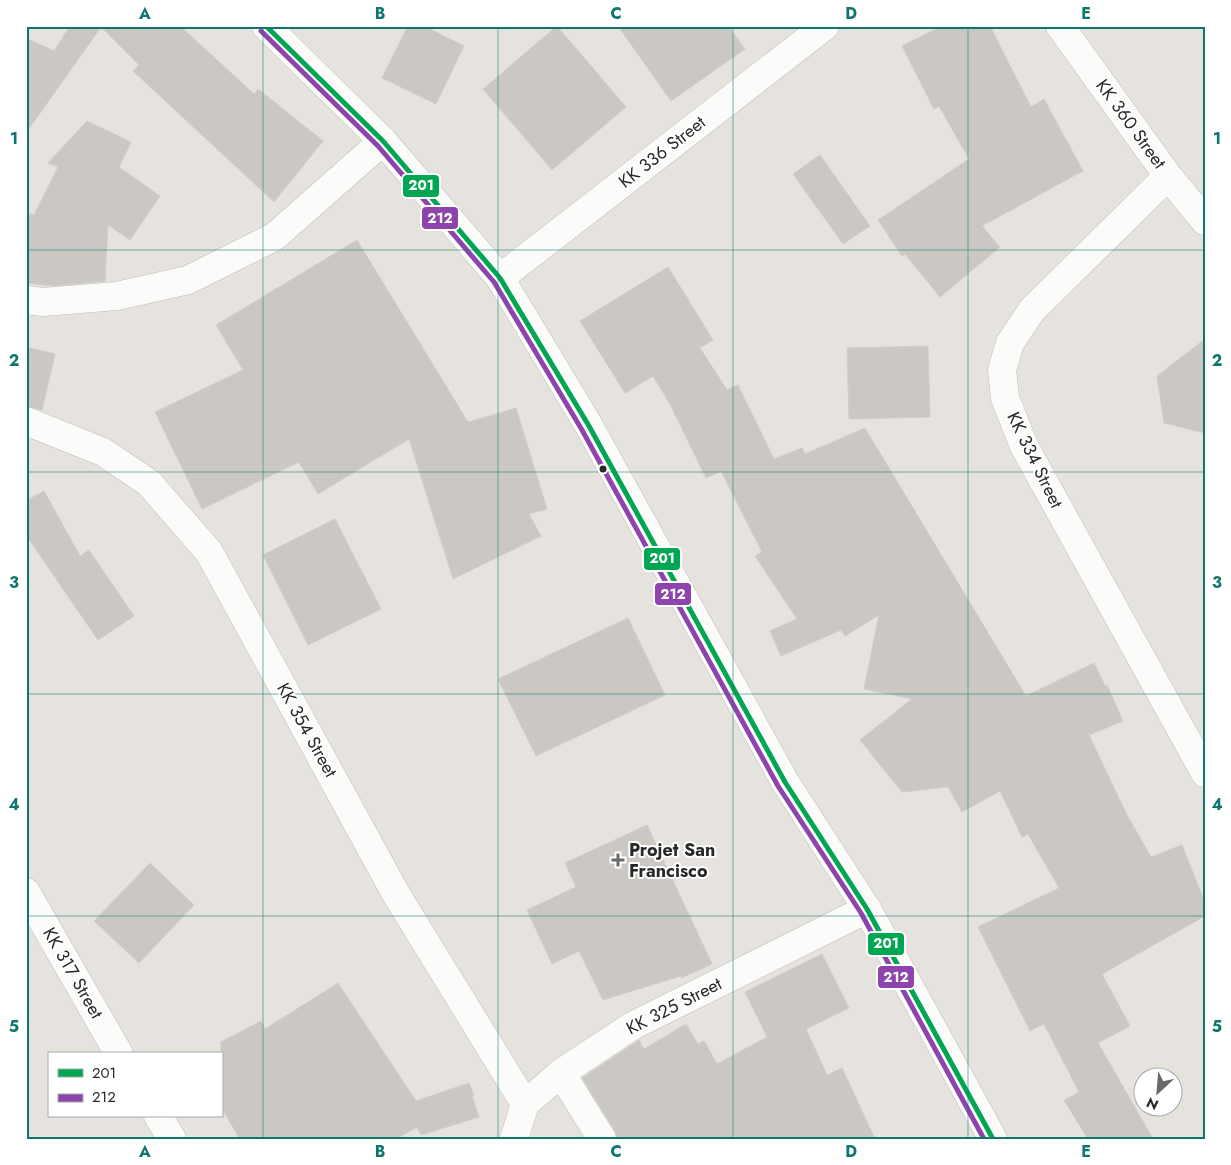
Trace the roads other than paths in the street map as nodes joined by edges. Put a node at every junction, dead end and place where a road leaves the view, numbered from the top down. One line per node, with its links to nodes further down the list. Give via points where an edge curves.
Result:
1 (266, 26): 4 (street)
2 (825, 26): 7 (street, KK 336 Street)
3 (1060, 26): 5 (street, KK 360 Street)
4 (383, 141): 7 (street); 8 (street, via 274,236 188,280 118,296 43,302)
5 (1168, 176): 6 (street, KK 360 Street); 10 (street, KK 334 Street, via 1032,310 1010,343 1002,370 1005,398 1024,446)
6 (1205, 221)
7 (500, 278): 12 (street, via 589,426 785,782)
8 (26, 300)
9 (26, 421): 15 (street, KK 354 Street, via 103,452 148,483 209,552 396,894)
10 (1205, 773)
11 (26, 892): 13 (street, KK 317 Street)
12 (867, 909): 14 (street, KK 325 Street, via 632,1026); 20 (street)
13 (118, 1052)
14 (561, 1073): 15 (street, KK 325 Street); 19 (street)
15 (525, 1104): 18 (street)
16 (159, 1118): 17 (street)
17 (172, 1139)
18 (514, 1139)
19 (602, 1139)
20 (993, 1139)

